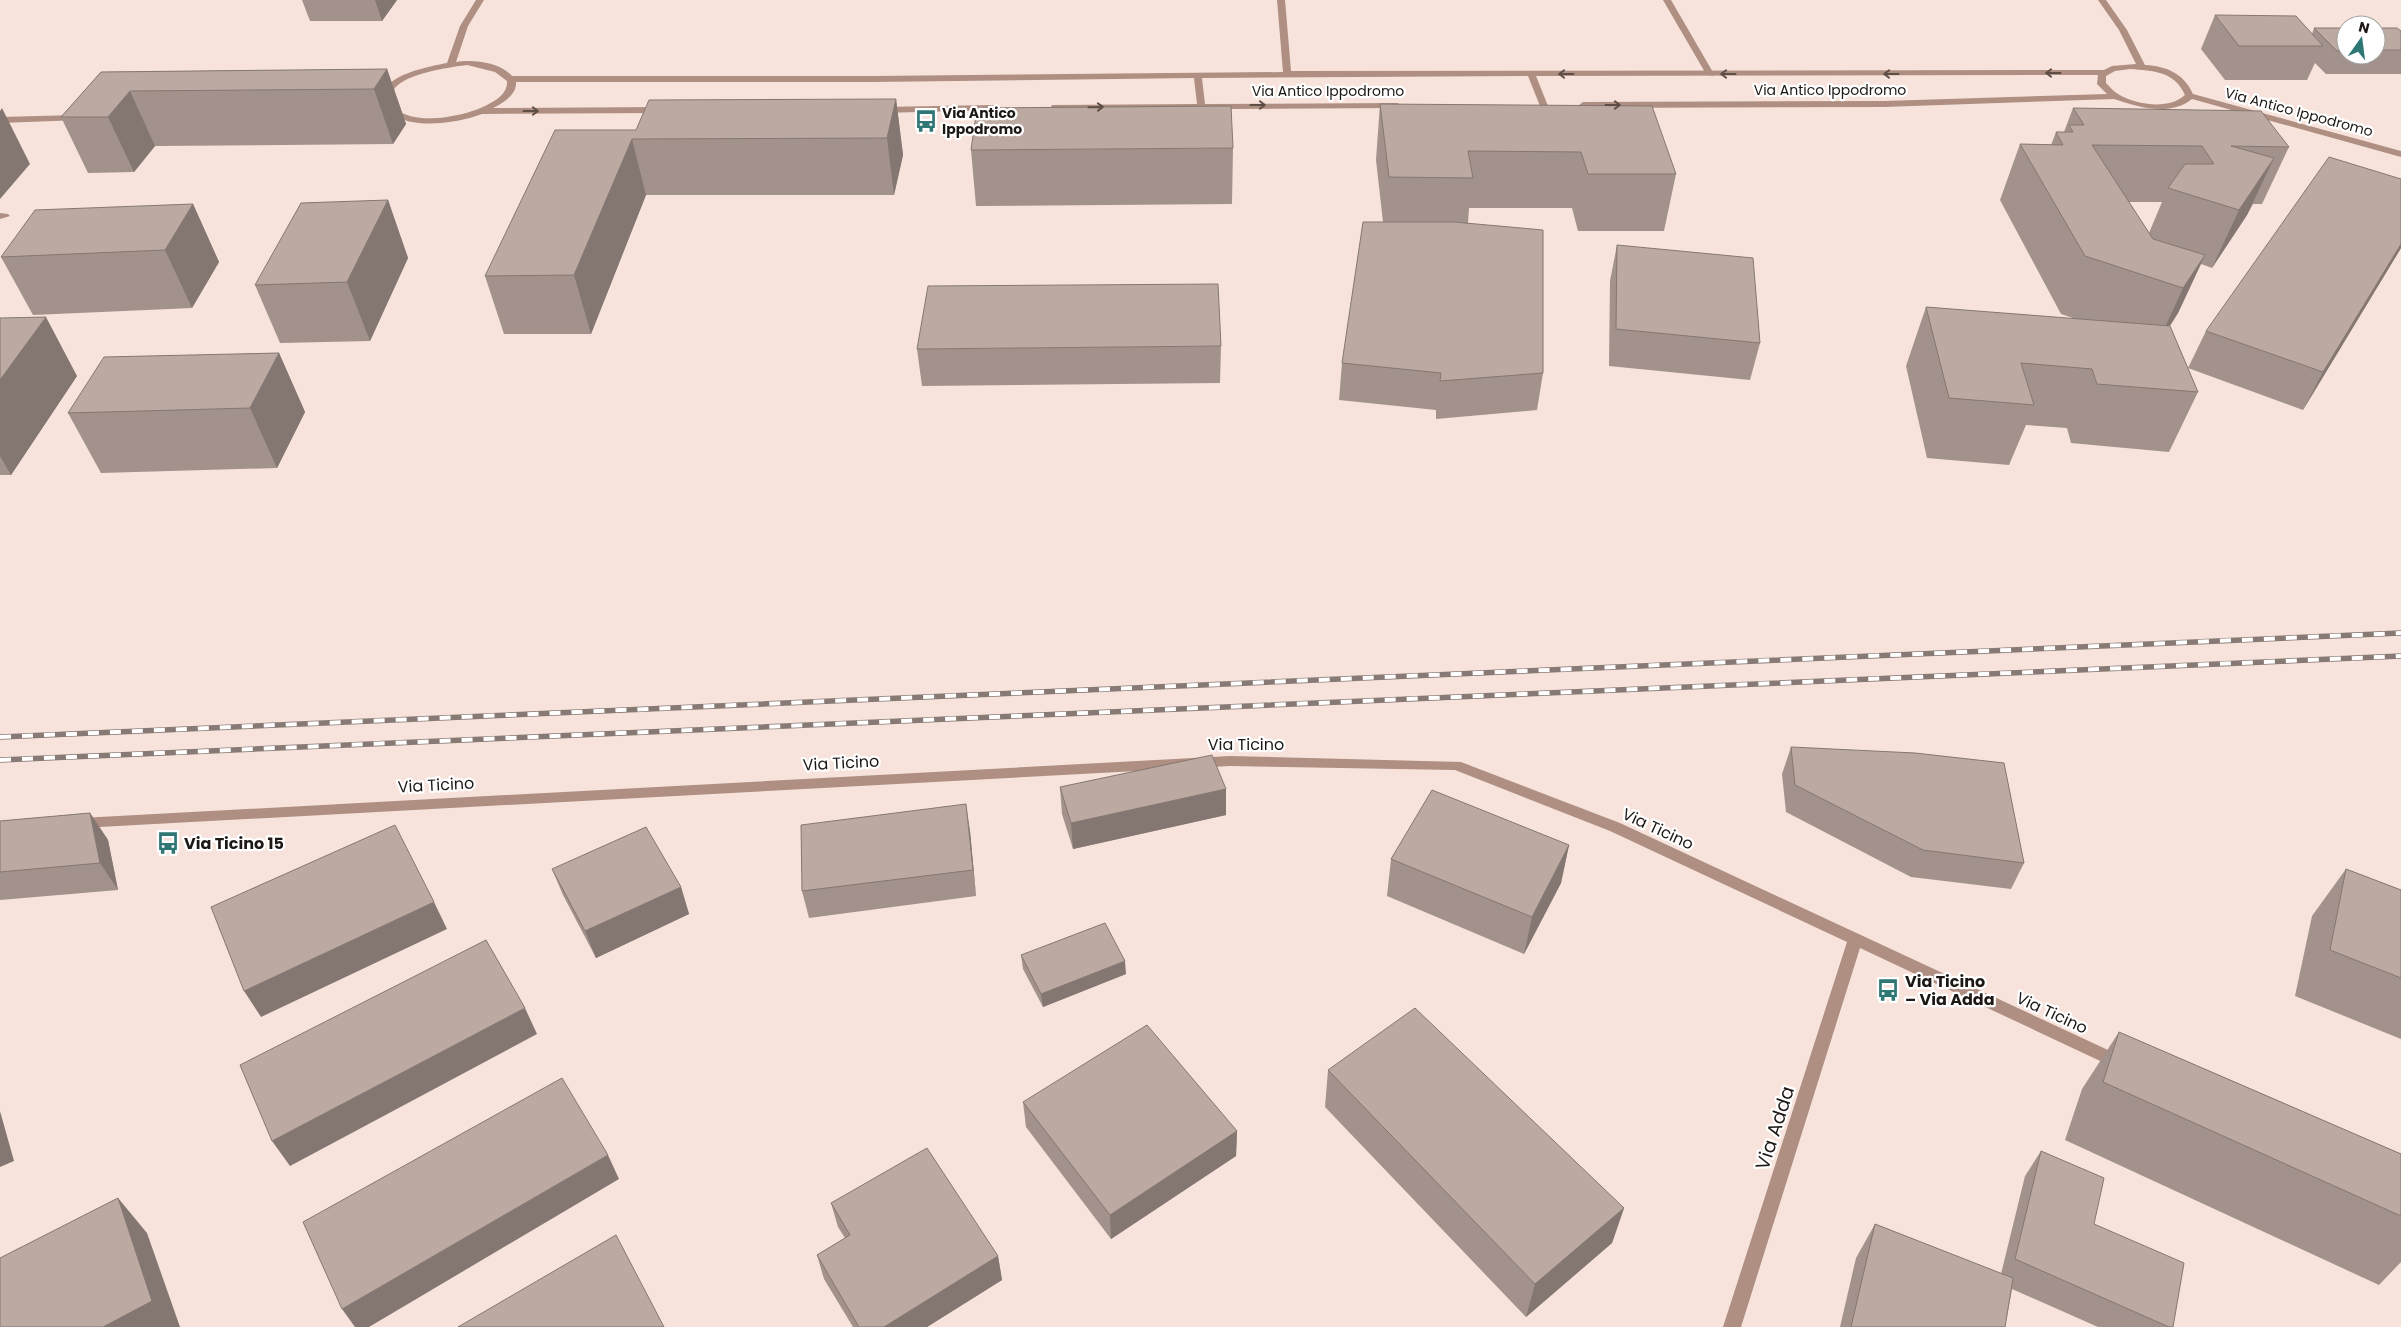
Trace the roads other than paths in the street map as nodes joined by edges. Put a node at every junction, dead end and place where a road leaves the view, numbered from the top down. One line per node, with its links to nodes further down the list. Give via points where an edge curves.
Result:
1 (480, 0): 5 (street, via 464,26)
2 (1281, 0): 8 (street)
3 (1667, 0): 10 (street)
4 (2102, 0): 6 (street, via 2123,30)
5 (451, 64): 12 (street, via 484,64 506,73); 25 (street, via 403,79 387,96 387,111 421,120 462,117)
6 (2141, 66): 7 (street, Via Antico Ippodromo, via 2117,66); 14 (street, Via Antico Ippodromo, via 2177,78 2185,84)
7 (2102, 72): 10 (street, Via Antico Ippodromo, one-way to 10); 13 (street, via 2100,84)
8 (1286, 74): 9 (street, Via Antico Ippodromo); 11 (street, Via Antico Ippodromo)
9 (1531, 74): 10 (street, Via Antico Ippodromo, one-way to 9); 19 (street)
10 (1710, 74)
11 (1198, 75): 12 (street, Via Antico Ippodromo); 15 (street)
12 (511, 79): 25 (street, via 506,96)
13 (2115, 96): 14 (street, via 2129,102 2161,106 2185,101); 17 (street, Via Antico Ippodromo, one-way to 13, via 1884,104)
14 (2190, 96): 28 (street, Via Antico Ippodromo)
15 (1201, 105): 16 (street, Via Antico Ippodromo, one-way to 16); 22 (street, Via Antico Ippodromo, one-way to 15)
16 (1406, 105)
17 (1574, 105)
18 (1534, 106): 19 (street)
19 (1544, 106): 20 (street)
20 (1554, 106)
21 (1005, 108): 24 (street)
22 (1044, 108)
23 (675, 110): 25 (street, one-way to 23)
24 (872, 110)
25 (482, 111)
26 (89, 118): 27 (street)
27 (0, 120)
28 (2401, 154)
29 (68, 824): 30 (street, Via Ticino, via 1230,760 1456,765 1615,827)
30 (1855, 940): 31 (street, Via Ticino); 32 (street, Via Adda)
31 (2132, 1069)
32 (1732, 1327)

